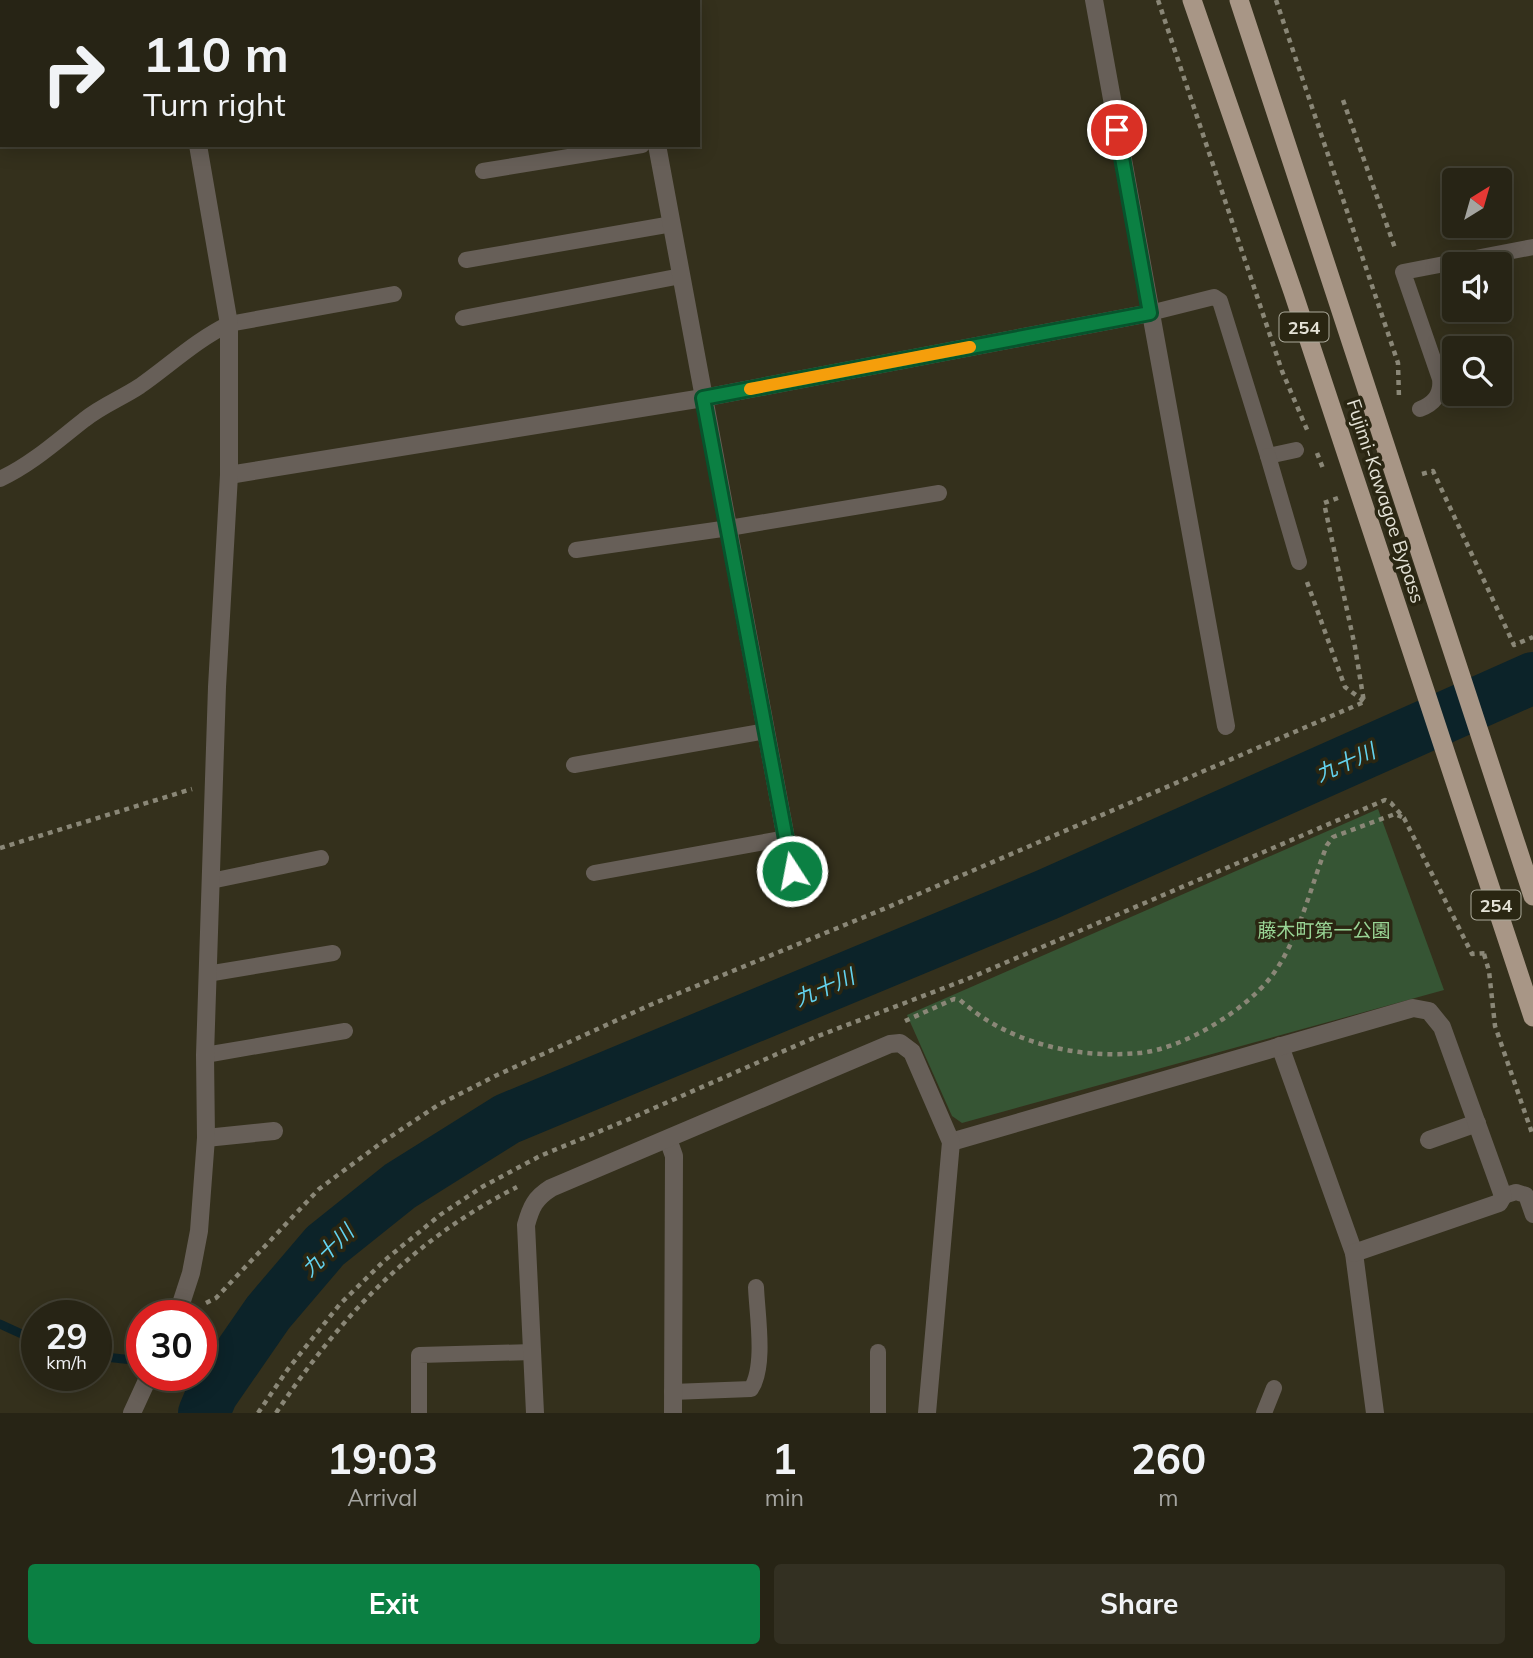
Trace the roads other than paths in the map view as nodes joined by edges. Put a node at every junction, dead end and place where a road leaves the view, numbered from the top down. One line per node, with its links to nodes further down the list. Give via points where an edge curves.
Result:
1 (1094, 0): 13 (street)
2 (1192, 0): 37 (highway, Fujimi-Kawagoe Bypass / 254)
3 (1239, 0): 34 (highway, Fujimi-Kawagoe Bypass / 254)
4 (198, 147): 15 (street)
5 (630, 147): 7 (lane)
6 (657, 147): 8 (street)
7 (482, 171)
8 (672, 224): 10 (lane); 11 (street)
9 (1533, 247): 17 (lane, via 1403,272 1441,387 1437,397)
10 (466, 260)
11 (681, 276): 14 (lane); 16 (street)
12 (394, 293): 15 (lane)
13 (1150, 313): 16 (street); 19 (lane, via 1214,297 1220,301); 26 (street)
14 (463, 318)
15 (229, 324): 20 (street); 21 (lane)
16 (703, 398): 20 (street); 23 (street)
17 (1420, 409)
18 (1296, 450): 19 (lane)
19 (1268, 456): 25 (lane)
20 (229, 475): 33 (street)
21 (0, 479)
22 (939, 493): 23 (lane)
23 (729, 528): 24 (lane); 27 (street)
24 (576, 550)
25 (1300, 562)
26 (1226, 726)
27 (766, 731): 28 (lane); 29 (street)
28 (574, 765)
29 (786, 838): 31 (street); 32 (lane)
30 (321, 858): 33 (lane)
31 (792, 871)
32 (594, 873)
33 (211, 881): 36 (street)
34 (1533, 896)
35 (333, 953): 36 (lane)
36 (208, 974): 40 (street)
37 (1533, 1017)
38 (345, 1031): 40 (lane)
39 (1280, 1046): 41 (street, via 1413,1008 1429,1010 1442,1027); 46 (street); 49 (street)
40 (205, 1055): 43 (street)
41 (1477, 1123): 45 (street); 47 (street)
42 (274, 1131): 43 (street)
43 (206, 1138): 51 (street, via 199,1231)
44 (668, 1139): 46 (street, via 900,1043 912,1052); 52 (street, via 551,1188 533,1203 526,1224); 56 (street, via 674,1156)
45 (1429, 1140)
46 (951, 1142): 62 (street)
47 (1503, 1196): 48 (lane, via 1526,1195); 49 (street, via 1499,1203)
48 (1533, 1215)
49 (1354, 1253): 64 (street)
50 (756, 1287): 56 (lane, via 759,1351 751,1388)
51 (182, 1300)
52 (533, 1352): 58 (lane, via 419,1355); 59 (street)
53 (878, 1352): 61 (lane)
54 (1274, 1388): 63 (lane)
55 (142, 1391): 57 (street)
56 (672, 1392): 60 (street)
57 (132, 1413)
58 (419, 1413)
59 (535, 1413)
60 (673, 1413)
61 (878, 1413)
62 (927, 1413)
63 (1264, 1413)
64 (1375, 1413)

